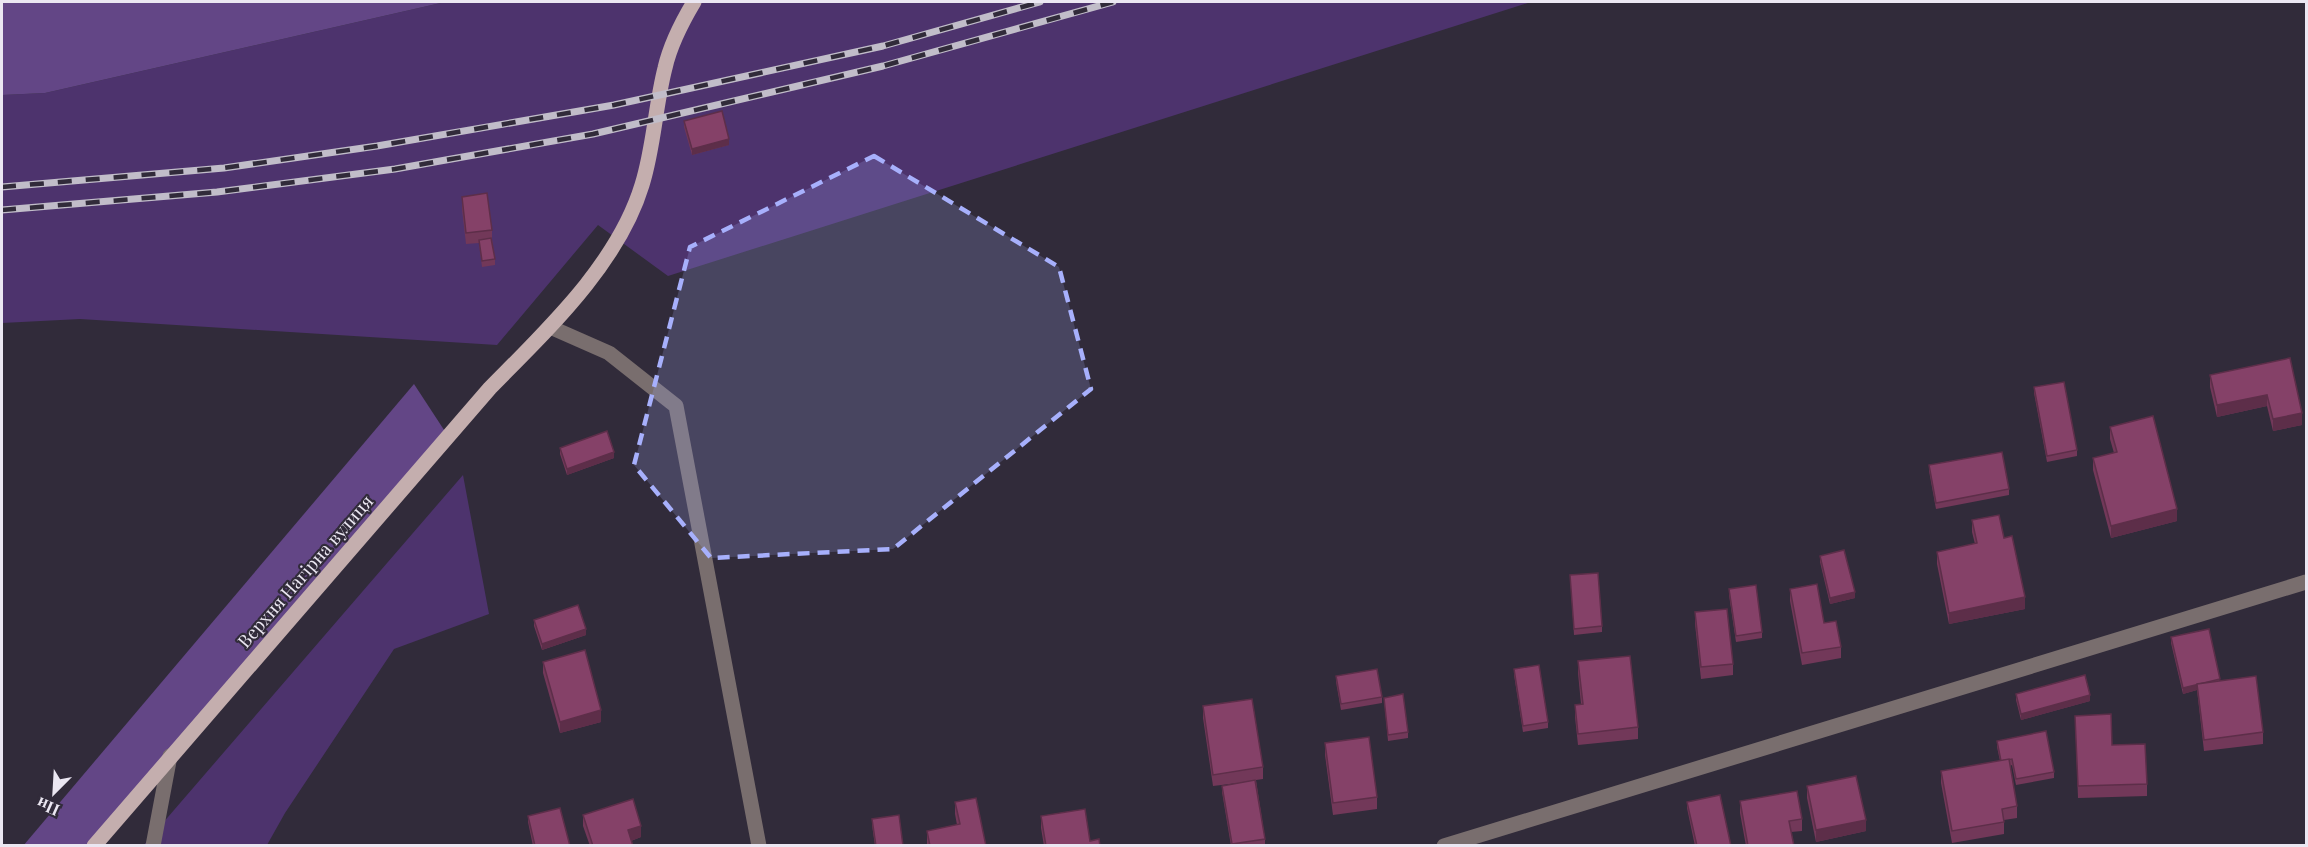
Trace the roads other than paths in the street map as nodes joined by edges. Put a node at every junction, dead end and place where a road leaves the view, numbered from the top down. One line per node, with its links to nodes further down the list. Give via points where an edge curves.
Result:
1 (694, 2): 2 (main road, Верхня Нагірна вулиця, via 665,66 652,145 632,213 615,246)
2 (550, 327): 4 (main road, Верхня Нагірна вулиця, via 483,396); 7 (street, via 609,353 676,406)
3 (2307, 582): 8 (street)
4 (170, 756): 5 (main road, Верхня Нагірна вулиця); 6 (street)
5 (94, 846)
6 (153, 846)
7 (759, 846)
8 (1444, 846)

